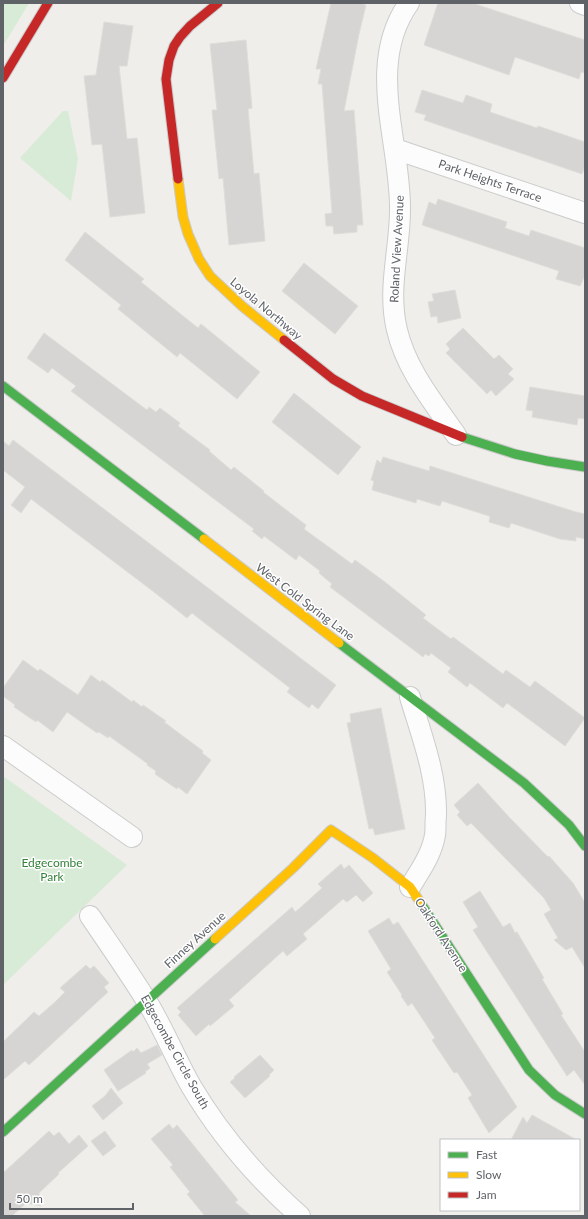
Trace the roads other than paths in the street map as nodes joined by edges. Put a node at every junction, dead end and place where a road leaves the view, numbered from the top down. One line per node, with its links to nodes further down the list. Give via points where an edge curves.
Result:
1 (48, 3): 6 (street)
2 (218, 3): 10 (street, Loyola Northway, via 176,43 166,79 183,217 199,259 210,276 242,306 333,379 362,396)
3 (409, 3): 7 (street, Roland View Avenue, via 395,31 387,68 387,92)
4 (580, 3): 5 (street)
5 (585, 5)
6 (3, 78)
7 (395, 149): 8 (street, Park Heights Terrace); 10 (street, Roland View Avenue, via 400,184 399,233 392,289 396,330 414,372)
8 (585, 213)
9 (3, 386): 12 (street, West Cold Spring Lane)
10 (456, 435): 11 (street, Loyola Northway, via 515,454)
11 (585, 467)
12 (410, 698): 15 (street, West Cold Spring Lane, via 524,783 569,825); 16 (street, Oakford Avenue, via 431,768 436,810 435,835 430,851)
13 (3, 746): 14 (street)
14 (132, 837)
15 (585, 846)
16 (410, 887): 18 (street, Finney Avenue, via 331,830); 19 (street, Oakford Avenue, via 529,1070 555,1095)
17 (90, 916): 18 (street, Edgecombe Circle South)
18 (147, 1001): 20 (street, Finney Avenue); 21 (street, Edgecombe Circle South, via 184,1074 210,1115 235,1150 262,1181)
19 (585, 1114)
20 (3, 1132)
21 (300, 1216)

